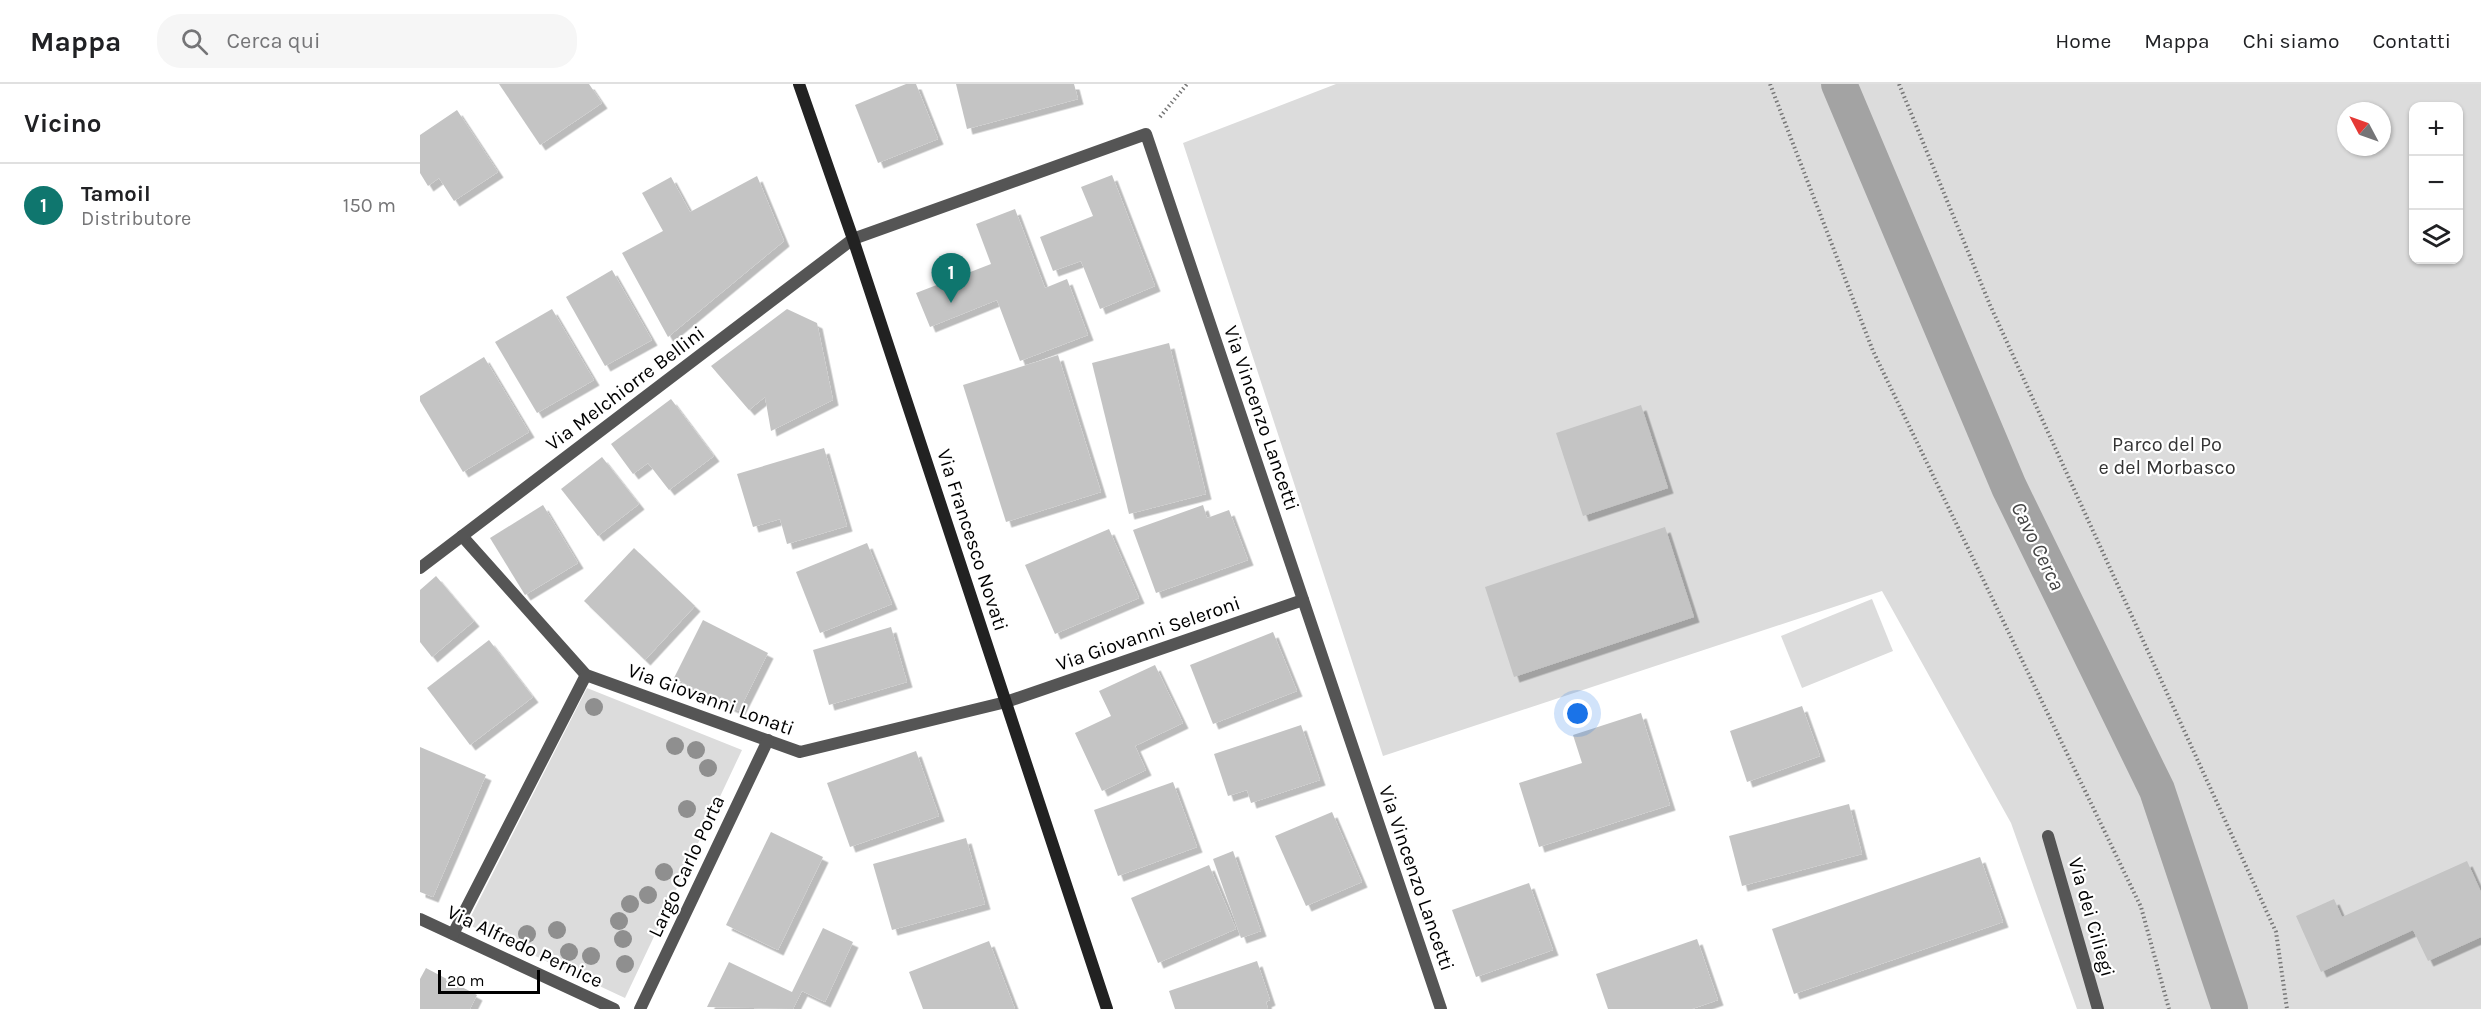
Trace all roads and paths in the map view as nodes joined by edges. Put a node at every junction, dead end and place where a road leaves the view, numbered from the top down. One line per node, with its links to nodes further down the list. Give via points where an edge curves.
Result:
1 (799, 84): 6 (street, Via Francesco Novati)
2 (1187, 84): 5 (path)
3 (1770, 84): 21 (path, via 1873,351 2141,907)
4 (1899, 84): 22 (path, via 1990,305 2276,932)
5 (1146, 134): 6 (street); 9 (street, Via Vincenzo Lancetti)
6 (853, 238): 7 (street, Via Melchiorre Bellini); 11 (street, Via Francesco Novati)
7 (462, 536): 8 (street, Via Melchiorre Bellini); 10 (street, Via Giovanni Lonati)
8 (420, 567)
9 (1303, 600): 11 (street, Via Giovanni Seleroni); 19 (street, Via Vincenzo Lancetti)
10 (586, 675): 12 (street, Via Giovanni Lonati); 15 (street)
11 (1006, 702): 12 (street, Via Giovanni Lonati, via 800,752); 18 (street, Via Francesco Novati)
12 (768, 740): 17 (street, Largo Carlo Porta)
13 (2048, 836): 20 (street, Via dei Ciliegi)
14 (420, 919): 15 (street, Via Alfredo Pernice)
15 (453, 934): 16 (street, Via Alfredo Pernice)
16 (614, 1009)
17 (640, 1009)
18 (1107, 1009)
19 (1441, 1009)
20 (2098, 1009)
21 (2169, 1009)
22 (2287, 1009)

